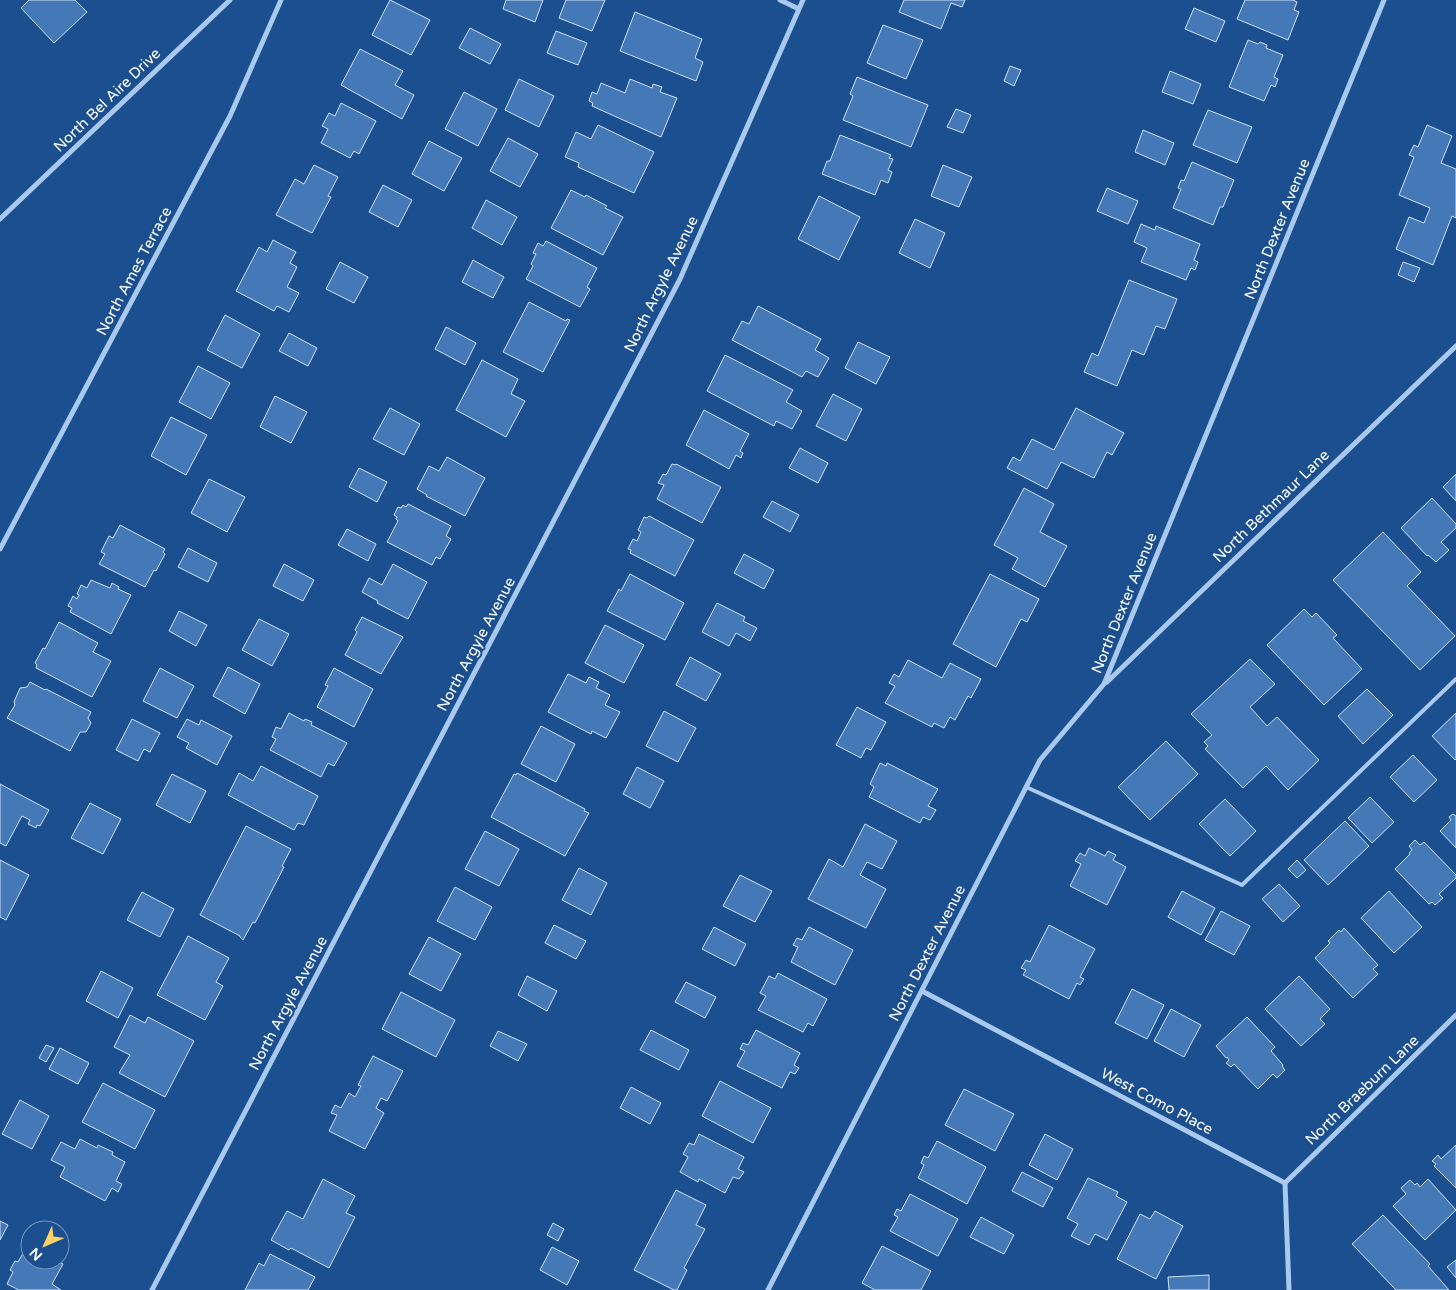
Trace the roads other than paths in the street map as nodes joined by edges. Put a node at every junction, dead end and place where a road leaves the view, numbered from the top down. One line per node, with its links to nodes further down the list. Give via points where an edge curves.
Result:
1 (230, 0): 7 (street, North Bel Aire Drive)
2 (281, 0): 9 (street, North Ames Terrace, via 230,116)
3 (780, 0): 6 (street)
4 (803, 0): 6 (street, North Argyle Avenue)
5 (1384, 0): 11 (street, North Dexter Avenue)
6 (799, 8): 16 (street, North Argyle Avenue, via 680,279)
7 (0, 219)
8 (1456, 346): 11 (street, North Bethmaur Lane)
9 (0, 549)
10 (1456, 680): 12 (lane, via 1242,884)
11 (1104, 684): 12 (street, North Dexter Avenue, via 1040,760)
12 (1026, 787): 13 (street, North Dexter Avenue)
13 (922, 991): 15 (street, West Como Place); 17 (street, North Dexter Avenue)
14 (1456, 1015): 15 (street, North Braeburn Lane)
15 (1285, 1183): 18 (street)
16 (152, 1290)
17 (768, 1290)
18 (1289, 1290)

